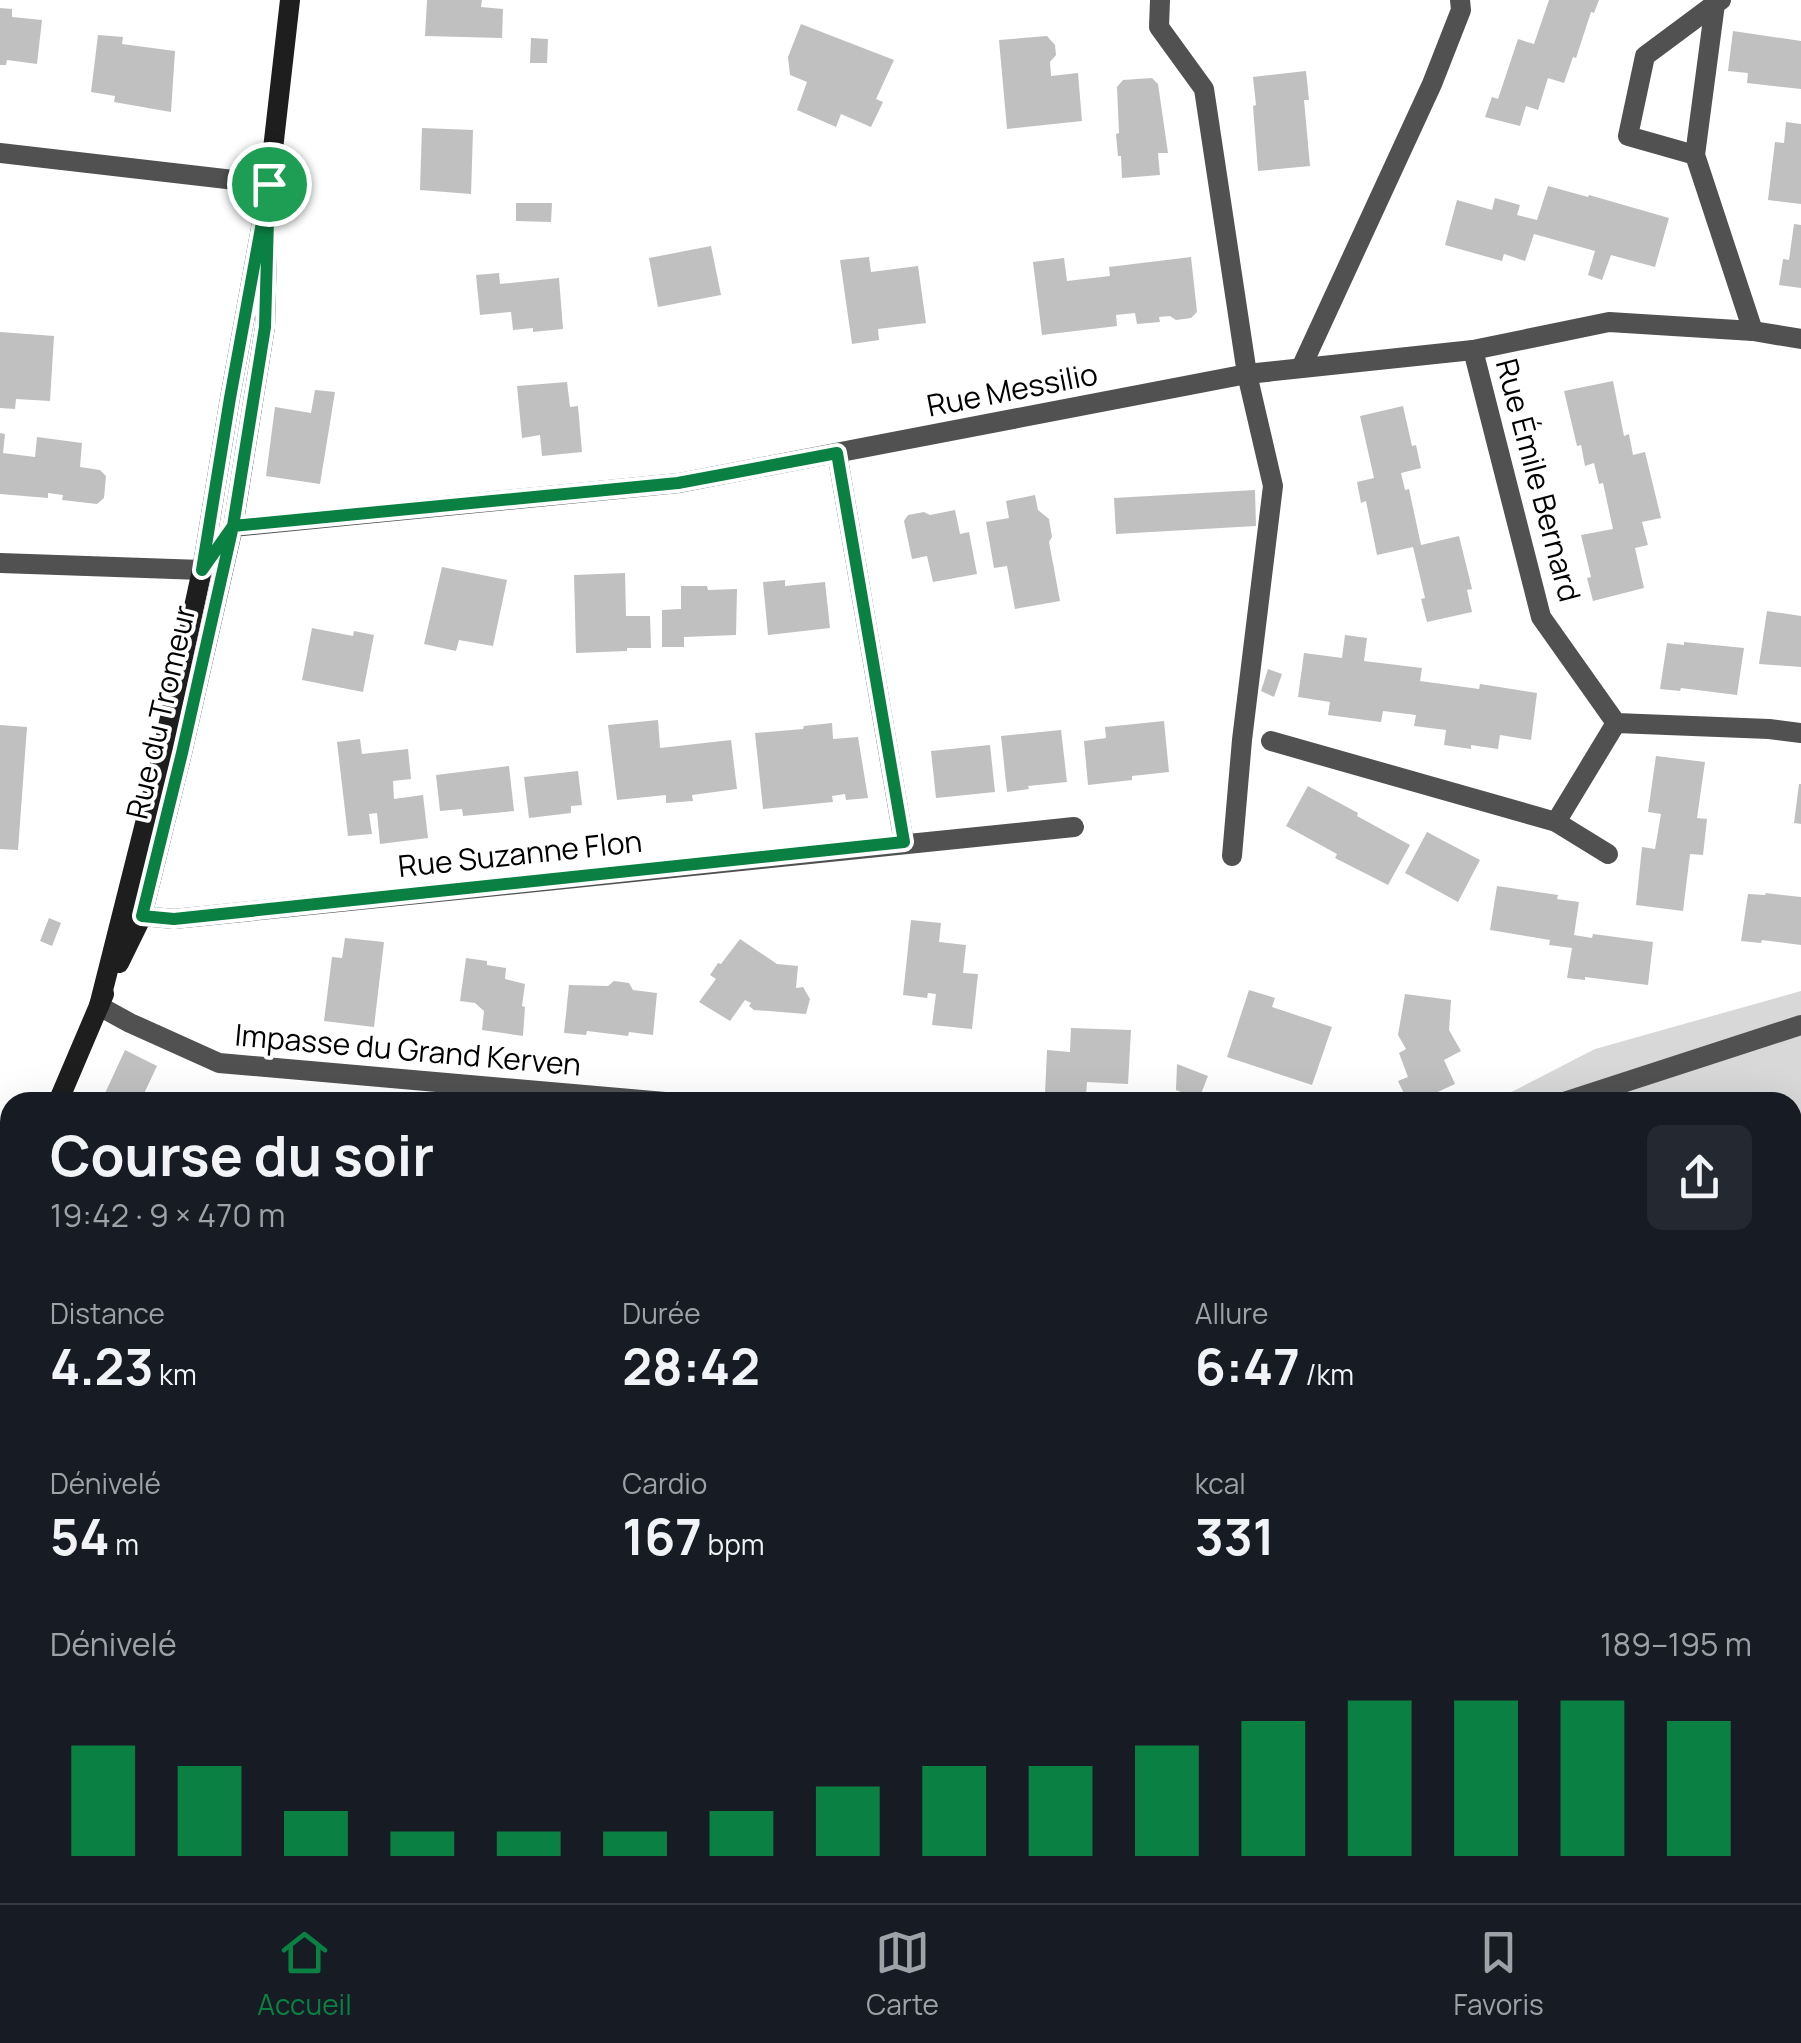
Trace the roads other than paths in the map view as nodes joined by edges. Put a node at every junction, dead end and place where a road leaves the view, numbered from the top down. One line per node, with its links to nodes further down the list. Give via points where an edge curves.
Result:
1 (290, 0): 7 (main road, Rue du Tromeur)
2 (1160, 0): 12 (street, via 1159,27 1204,89)
3 (1460, 0): 11 (street, via 1432,84)
4 (1718, 2): 6 (street); 6 (street, via 1645,56 1628,136)
5 (0, 153): 7 (street)
6 (1696, 155): 8 (street)
7 (269, 184): 14 (main road, Rue du Tromeur, via 265,327); 16 (main road, Rue du Tromeur)
8 (1754, 331): 9 (street, Rue Messilio); 10 (street, Rue Messilio, via 1608,322)
9 (1801, 339)
10 (1474, 350): 11 (street, Rue Messilio); 17 (street, Rue Émile Bernard, via 1541,617)
11 (1300, 368): 12 (street, Rue Messilio)
12 (1247, 374): 13 (street, Rue Messilio); 24 (street, via 1272,486)
13 (837, 453): 14 (street, Rue Messilio, via 678,483); 22 (street)
14 (233, 526): 16 (street); 25 (main road, Rue du Tromeur)
15 (0, 563): 16 (street)
16 (202, 570): 26 (main road, Rue du Tromeur)
17 (1616, 723): 18 (street); 20 (street)
18 (1801, 734)
19 (1271, 742): 20 (street)
20 (1556, 822): 23 (street)
21 (1074, 826): 22 (street, Rue Suzanne Flon)
22 (904, 842): 25 (street, Rue Suzanne Flon, via 174,919)
23 (1608, 854)
24 (1232, 856)
25 (142, 916): 26 (main road, Rue du Tromeur)
26 (98, 1006): 28 (main road, Rue du Tromeur); 29 (street, Impasse du Grand Kerven, via 219,1063)
27 (1801, 1025): 30 (street)
28 (62, 1092)
29 (550, 1092)
30 (1595, 1092)

